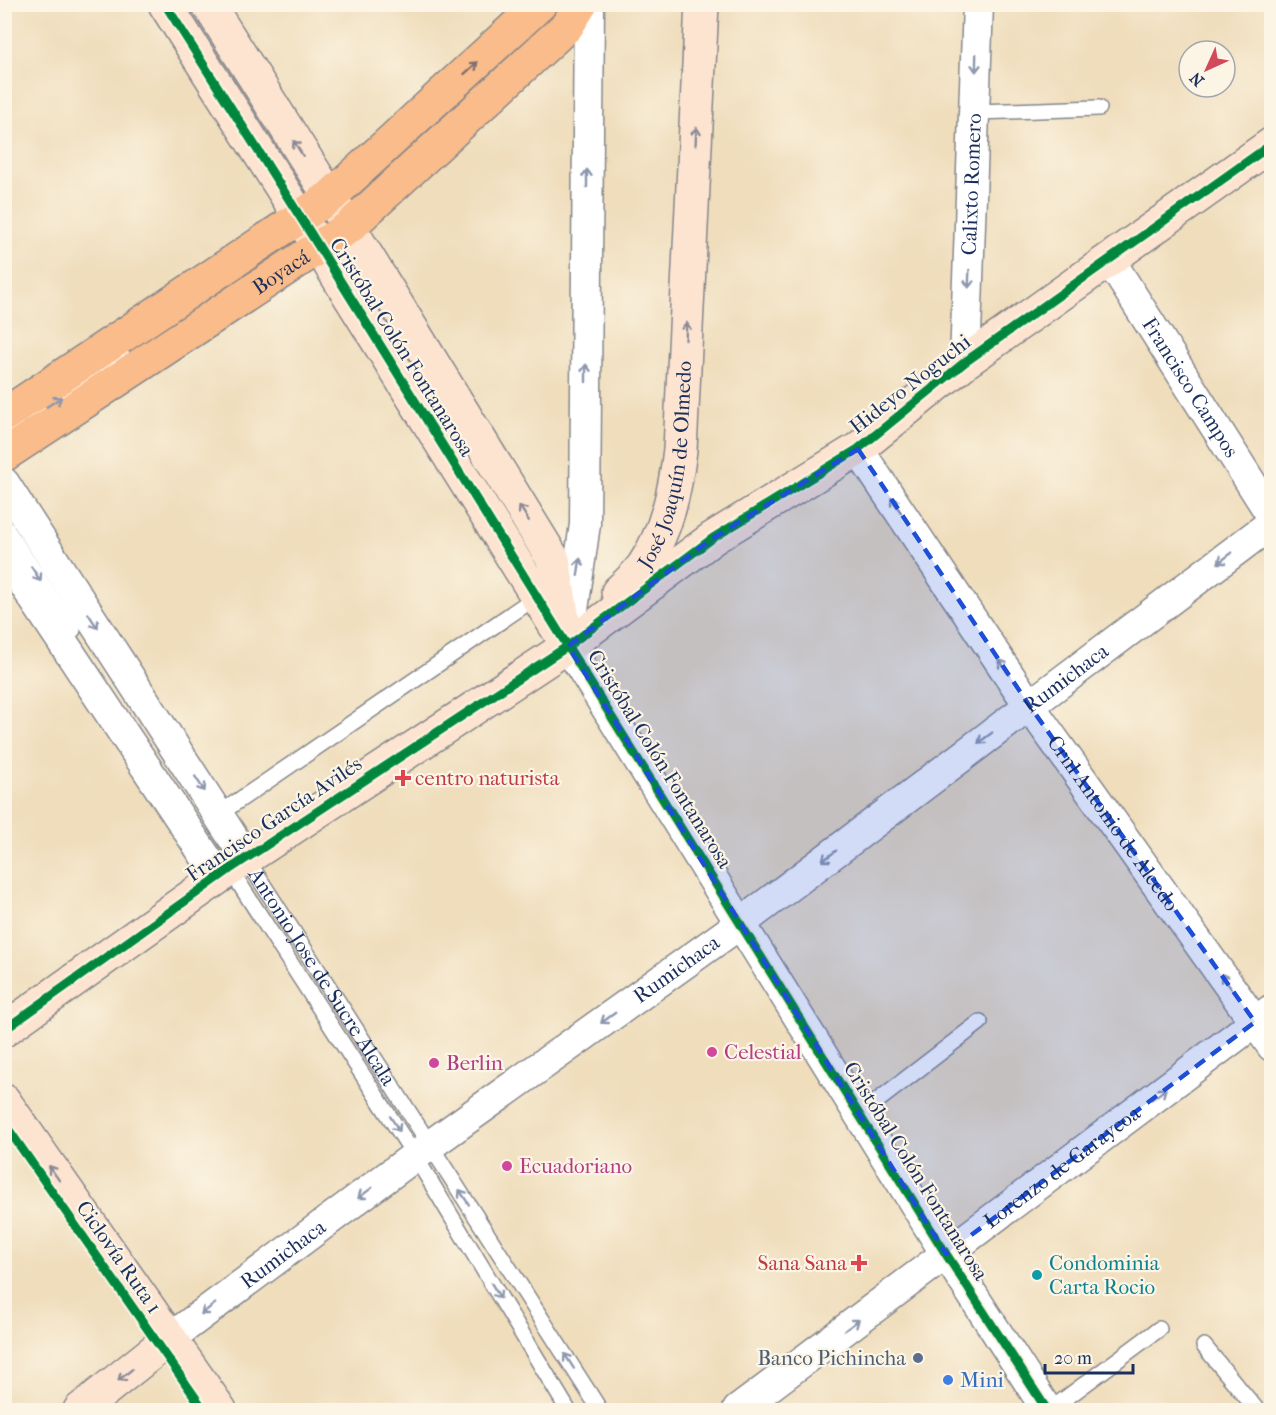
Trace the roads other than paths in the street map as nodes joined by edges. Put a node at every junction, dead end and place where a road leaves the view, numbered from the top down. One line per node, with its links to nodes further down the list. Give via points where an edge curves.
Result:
1 (165, 4): 13 (street, Cristóbal Colón Fontanarosa)
2 (208, 4): 12 (street, Cristóbal Colón Fontanarosa, one-way to 2)
3 (540, 4): 12 (main road, Boyacá, one-way to 3)
4 (572, 4): 12 (lane, Boyacá)
5 (581, 4): 12 (main road, Boyacá, via 567,26)
6 (589, 4): 28 (street, one-way to 6, via 585,524)
7 (702, 4): 28 (street, José Joaquín de Olmedo, one-way to 7, via 643,566 663,529 675,491)
8 (978, 4): 10 (street, Calixto Romero, one-way to 10)
9 (1099, 108): 10 (lane)
10 (975, 112): 17 (street, Calixto Romero, one-way to 17)
11 (1272, 144): 15 (street, Hideyo Noguchi)
12 (340, 213): 13 (main road, Boyacá); 28 (street, Cristóbal Colón Fontanarosa, one-way to 12, via 553,559)
13 (310, 232): 14 (lane, Boyacá); 18 (main road, Boyacá); 21 (main road, Boyacá); 27 (street, Cristóbal Colón Fontanarosa)
14 (282, 254)
15 (1109, 259): 17 (street, Hideyo Noguchi); 23 (street, Francisco Campos)
16 (133, 350): 19 (lane, one-way to 16)
17 (966, 362): 20 (street, Hideyo Noguchi)
18 (4, 415)
19 (4, 434)
20 (858, 449): 28 (street, Hideyo Noguchi, via 713,538); 29 (street, Crnl Antonio de Alcedo, one-way to 20)
21 (4, 455)
22 (4, 483): 30 (street, Antonio Jose de Sucre Alcala, one-way to 30)
23 (1272, 516)
24 (1272, 523): 29 (street, Rumichaca, one-way to 29)
25 (4, 525): 31 (lane, Antonio Jose de Sucre Alcala, one-way to 31)
26 (4, 554): 31 (street, Antonio Jose de Sucre Alcala)
27 (536, 597): 28 (street, Cristóbal Colón Fontanarosa); 30 (lane)
28 (568, 646): 31 (street, Francisco García Avilés); 32 (street, Cristóbal Colón Fontanarosa)
29 (1029, 705): 32 (street, Rumichaca, one-way to 32); 34 (street, Crnl Antonio de Alcedo, one-way to 29)
30 (219, 814): 31 (street, Antonio Jose de Sucre Alcala)
31 (232, 868): 35 (street, Francisco García Avilés); 38 (lane, Antonio Jose de Sucre Alcala)
32 (741, 923): 37 (street, Cristóbal Colón Fontanarosa); 38 (street, Rumichaca, one-way to 38)
33 (980, 1022): 37 (lane)
34 (1266, 1026): 39 (street, Lorenzo de Garaycoa, one-way to 34)
35 (4, 1030)
36 (4, 1101): 41 (street, one-way to 36)
37 (859, 1114): 39 (street, Cristóbal Colón Fontanarosa)
38 (422, 1150): 41 (street, Rumichaca, one-way to 41); 45 (lane, Antonio Jose de Sucre Alcala, one-way to 45); 46 (lane, Antonio Jose de Sucre Alcala, one-way to 38)
39 (946, 1254): 47 (street, Lorenzo de Garaycoa, one-way to 39); 48 (street, Cristóbal Colón Fontanarosa)
40 (1159, 1329): 48 (lane)
41 (169, 1338): 43 (street, Rumichaca, one-way to 43); 44 (street)
42 (1204, 1346): 49 (lane)
43 (80, 1410)
44 (220, 1410)
45 (568, 1410)
46 (600, 1410)
47 (738, 1410)
48 (1048, 1410)
49 (1257, 1410)

